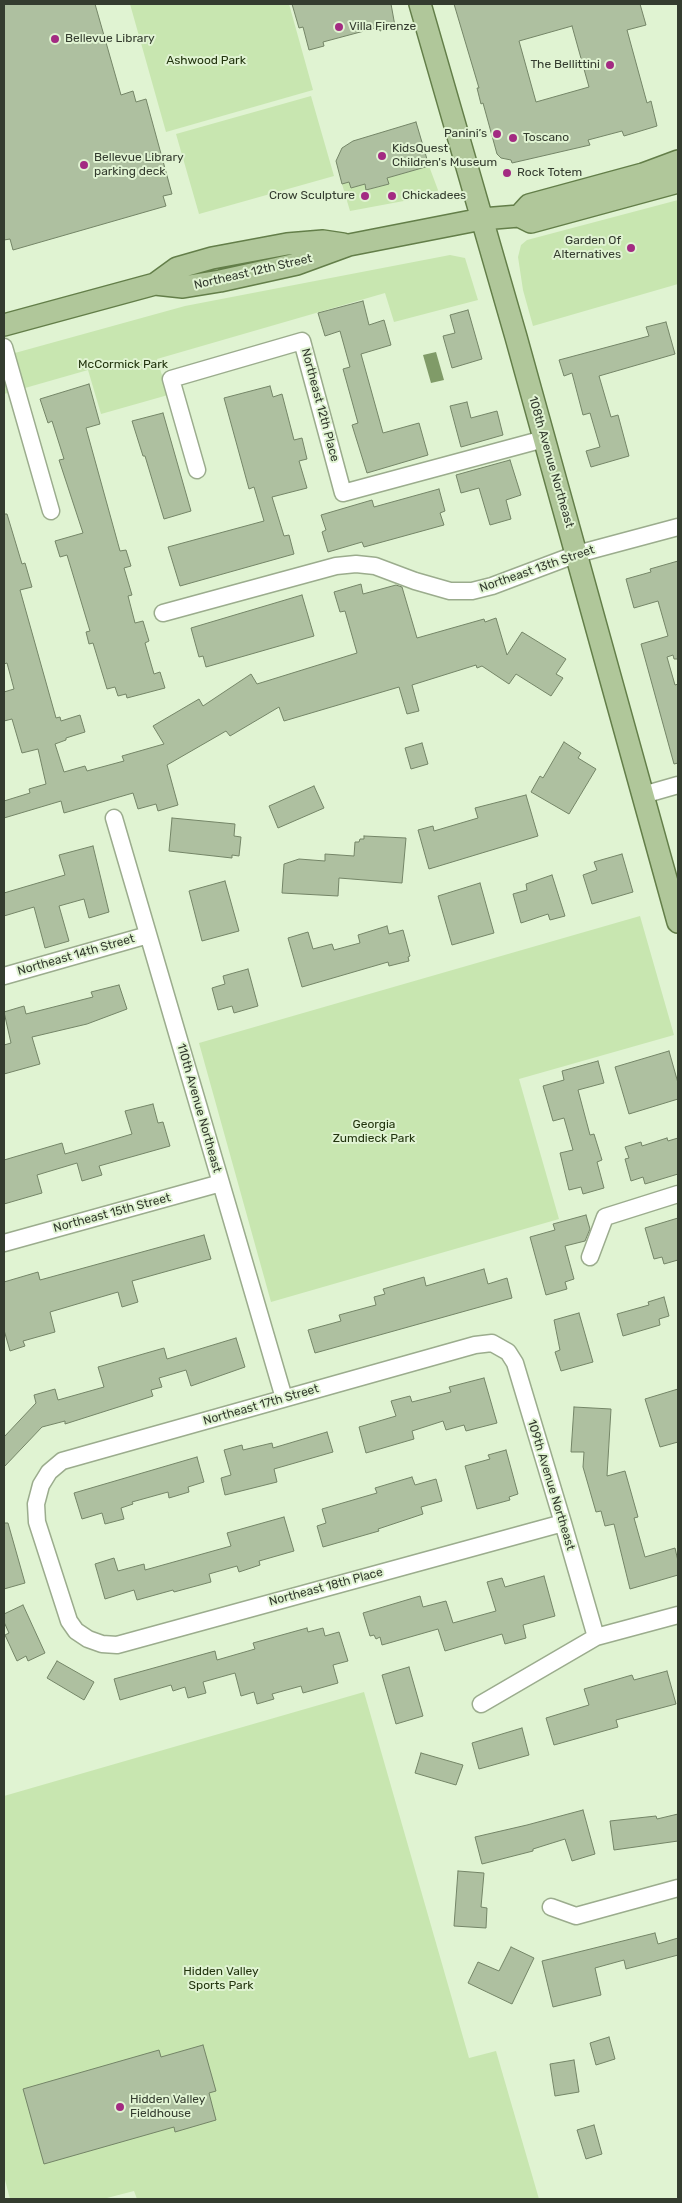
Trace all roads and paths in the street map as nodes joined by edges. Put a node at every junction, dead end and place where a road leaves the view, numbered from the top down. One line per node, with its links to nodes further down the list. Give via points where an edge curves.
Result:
1 (420, 4): 5 (main road, 108th Avenue Northeast)
2 (678, 161): 4 (main road, Northeast 12th Street, via 643,174 529,205)
3 (678, 182): 4 (main road, Northeast 12th Street, via 532,222)
4 (519, 216): 5 (main road, Northeast 12th Street)
5 (482, 219): 6 (main road, Northeast 12th Street, via 349,245 323,241 296,243 212,258 177,268 155,284); 8 (main road, 108th Avenue Northeast)
6 (4, 325)
7 (4, 347): 10 (street)
8 (544, 440): 9 (street, Northeast 12th Place, via 343,493 302,341 171,379); 12 (main road, 108th Avenue Northeast)
9 (197, 470)
10 (51, 511)
11 (678, 527): 12 (street, Northeast 13th Street)
12 (577, 554): 13 (street, Northeast 13th Street, via 472,591 450,591 375,566 336,566); 15 (main road, 108th Avenue Northeast)
13 (162, 613)
14 (678, 785): 15 (street)
15 (643, 795): 17 (main road, 108th Avenue Northeast)
16 (114, 818): 18 (street, 110th Avenue Northeast)
17 (678, 922)
18 (148, 935): 19 (street, Northeast 14th Street); 20 (street, 110th Avenue Northeast)
19 (4, 976)
20 (221, 1183): 22 (street, Northeast 15th Street); 25 (street, 110th Avenue Northeast)
21 (678, 1194): 23 (street, via 605,1217)
22 (4, 1243)
23 (590, 1257)
24 (492, 1343): 25 (street, Northeast 17th Street); 26 (street, 109th Avenue Northeast, via 508,1352 515,1363)
25 (284, 1398): 29 (street, Northeast 17th Street, via 62,1461 49,1472 41,1485 36,1504 37,1522 69,1621)
26 (563, 1522): 28 (street, 109th Avenue Northeast); 29 (street, Northeast 18th Place, via 117,1645)
27 (678, 1615): 28 (street)
28 (596, 1637): 30 (street)
29 (88, 1639)
30 (481, 1704)
31 (678, 1888): 32 (street, via 576,1916)
32 (551, 1907)

